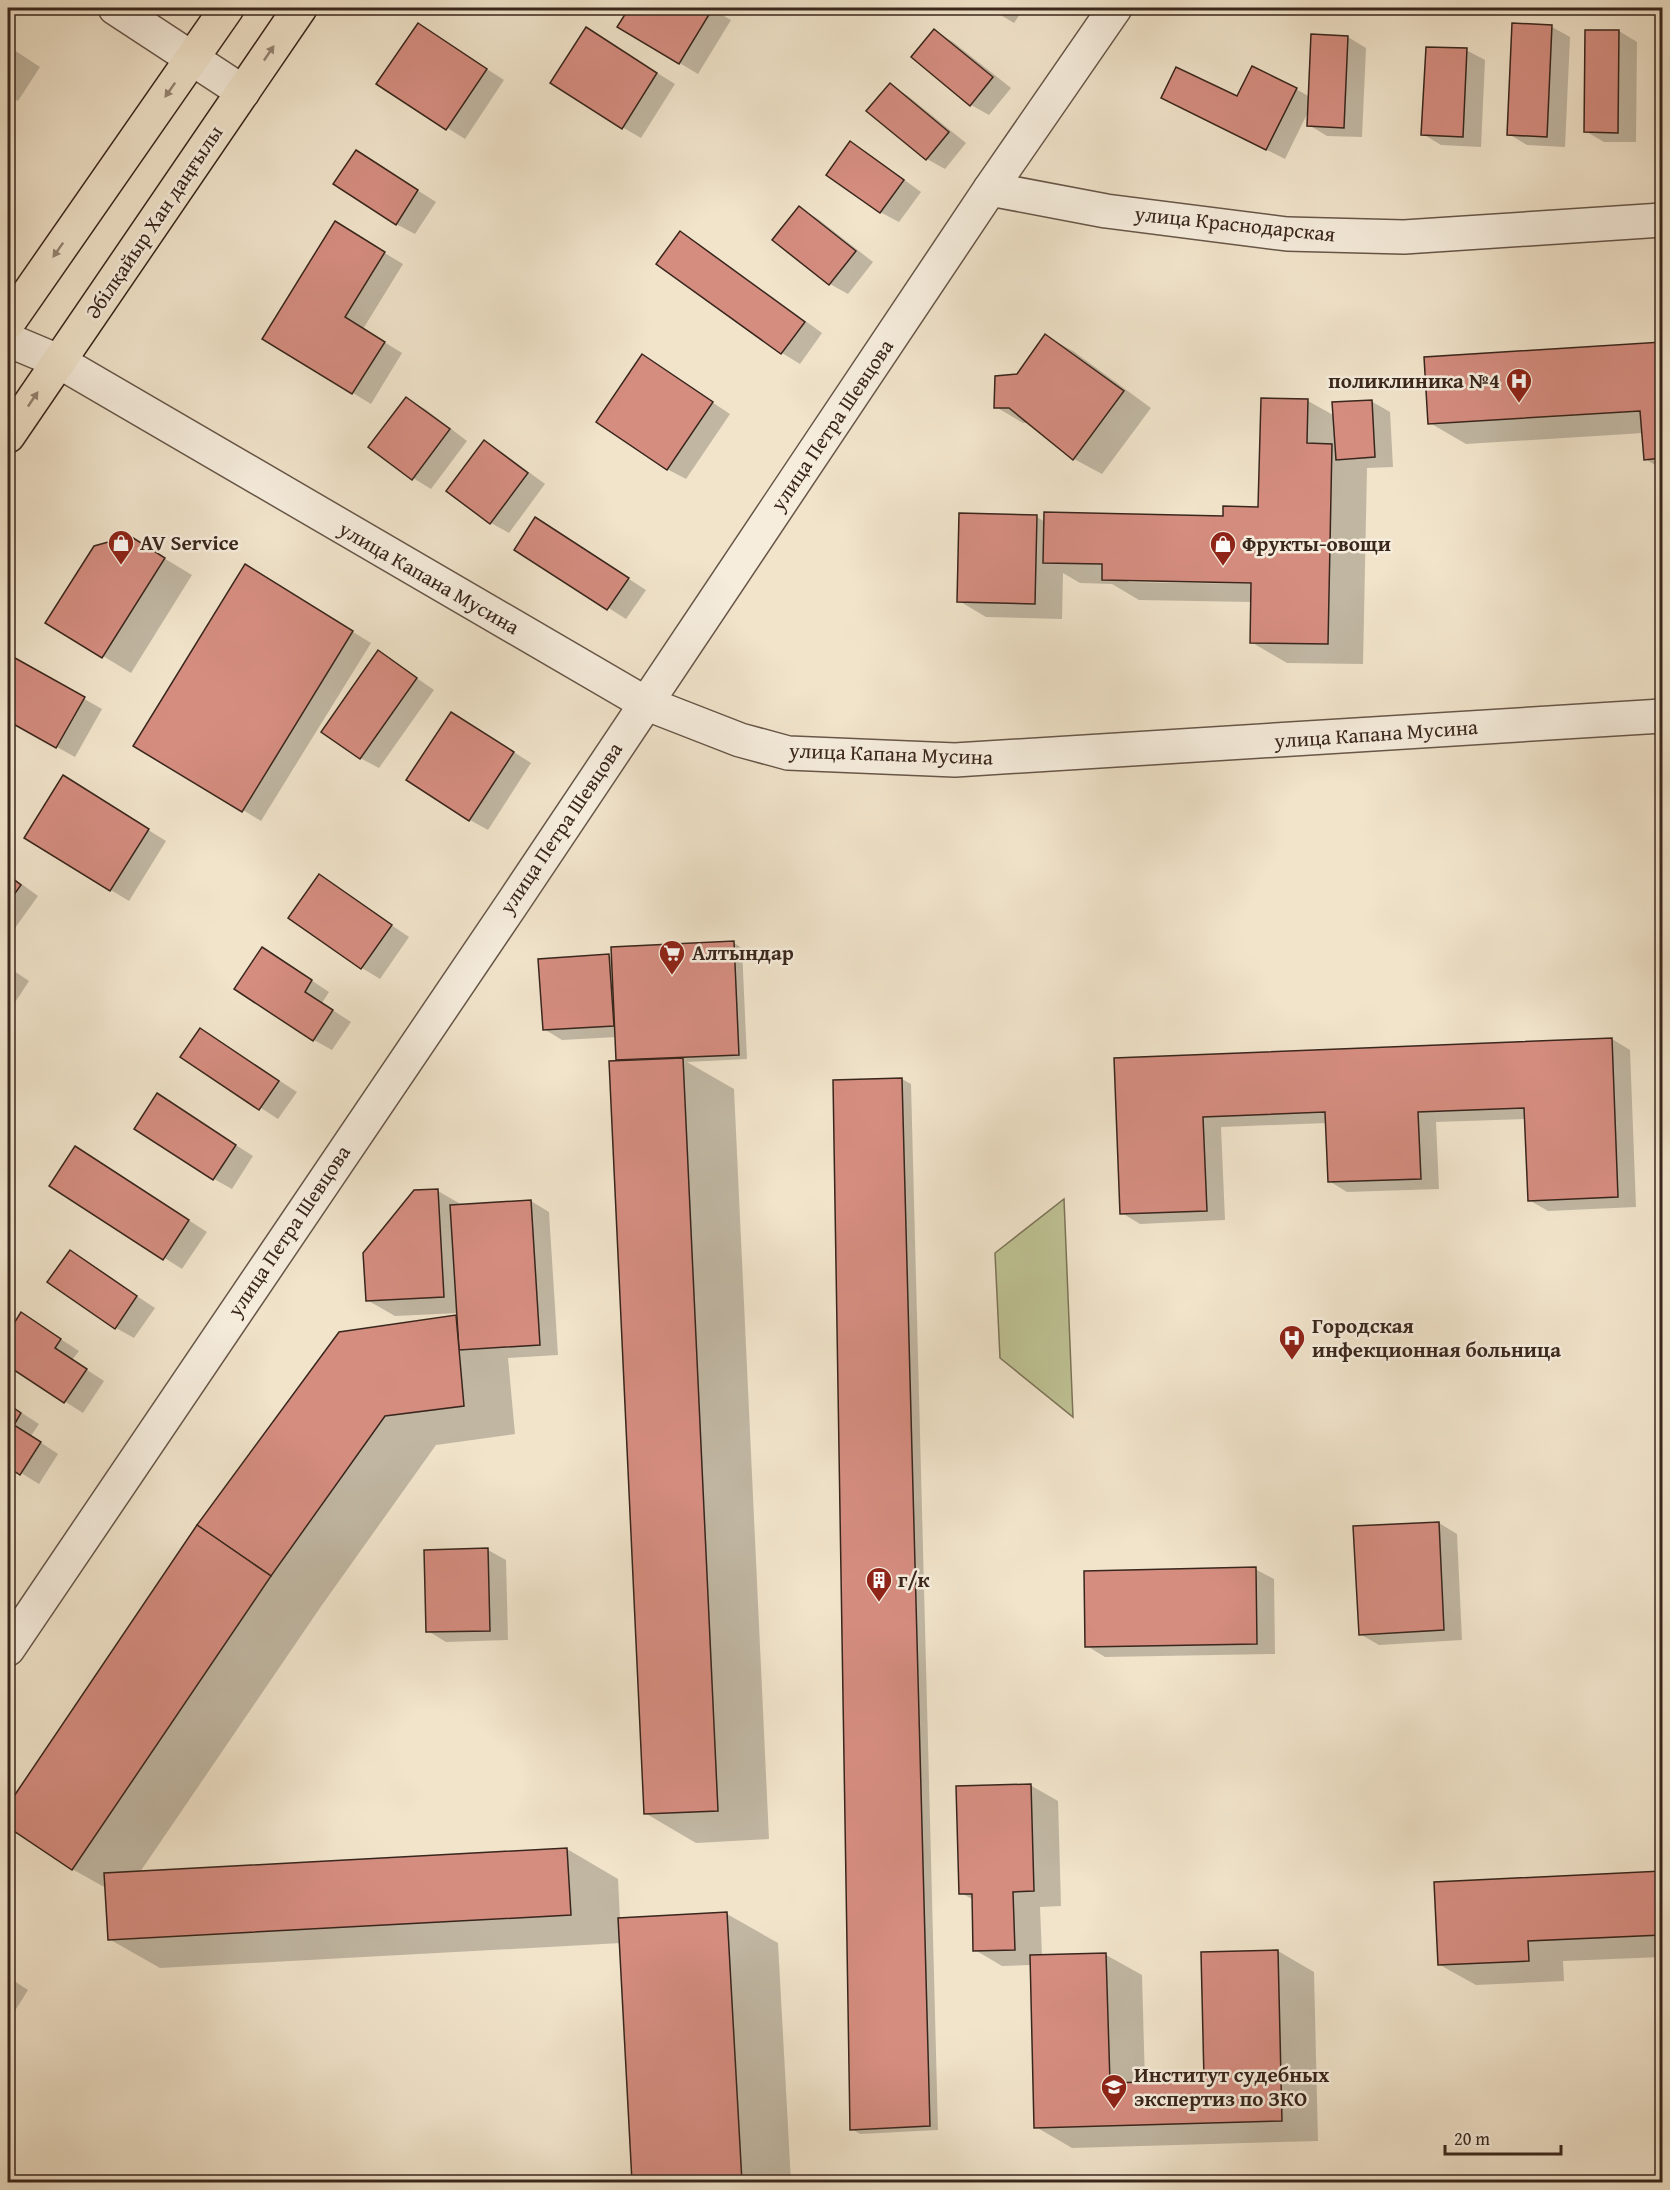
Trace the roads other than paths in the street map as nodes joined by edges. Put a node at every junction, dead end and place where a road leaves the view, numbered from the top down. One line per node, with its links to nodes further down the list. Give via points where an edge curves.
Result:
1 (115, 8): 5 (street)
2 (227, 8): 5 (main road)
3 (300, 8): 6 (main road, Әбілқайыр Хан даңғылы, one-way to 3)
4 (1115, 8): 7 (street, улица Петра Шевцова)
5 (192, 58): 6 (street); 9 (main road, one-way to 9)
6 (243, 92): 11 (main road, Әбілқайыр Хан даңғылы)
7 (990, 189): 8 (street, улица Краснодарская, via 1106,211 1287,234 1404,237); 13 (street, улица Петра Шевцова)
8 (1662, 220)
9 (8, 324)
10 (8, 340): 11 (street, улица Капана Мусина)
11 (58, 361): 12 (main road, Әбілқайыр Хан даңғылы, one-way to 11); 13 (street, улица Капана Мусина)
12 (8, 436)
13 (645, 704): 14 (street, улица Капана Мусина, via 740,740 788,753 955,760); 15 (street, улица Петра Шевцова)
14 (1662, 716)
15 (8, 1649)

